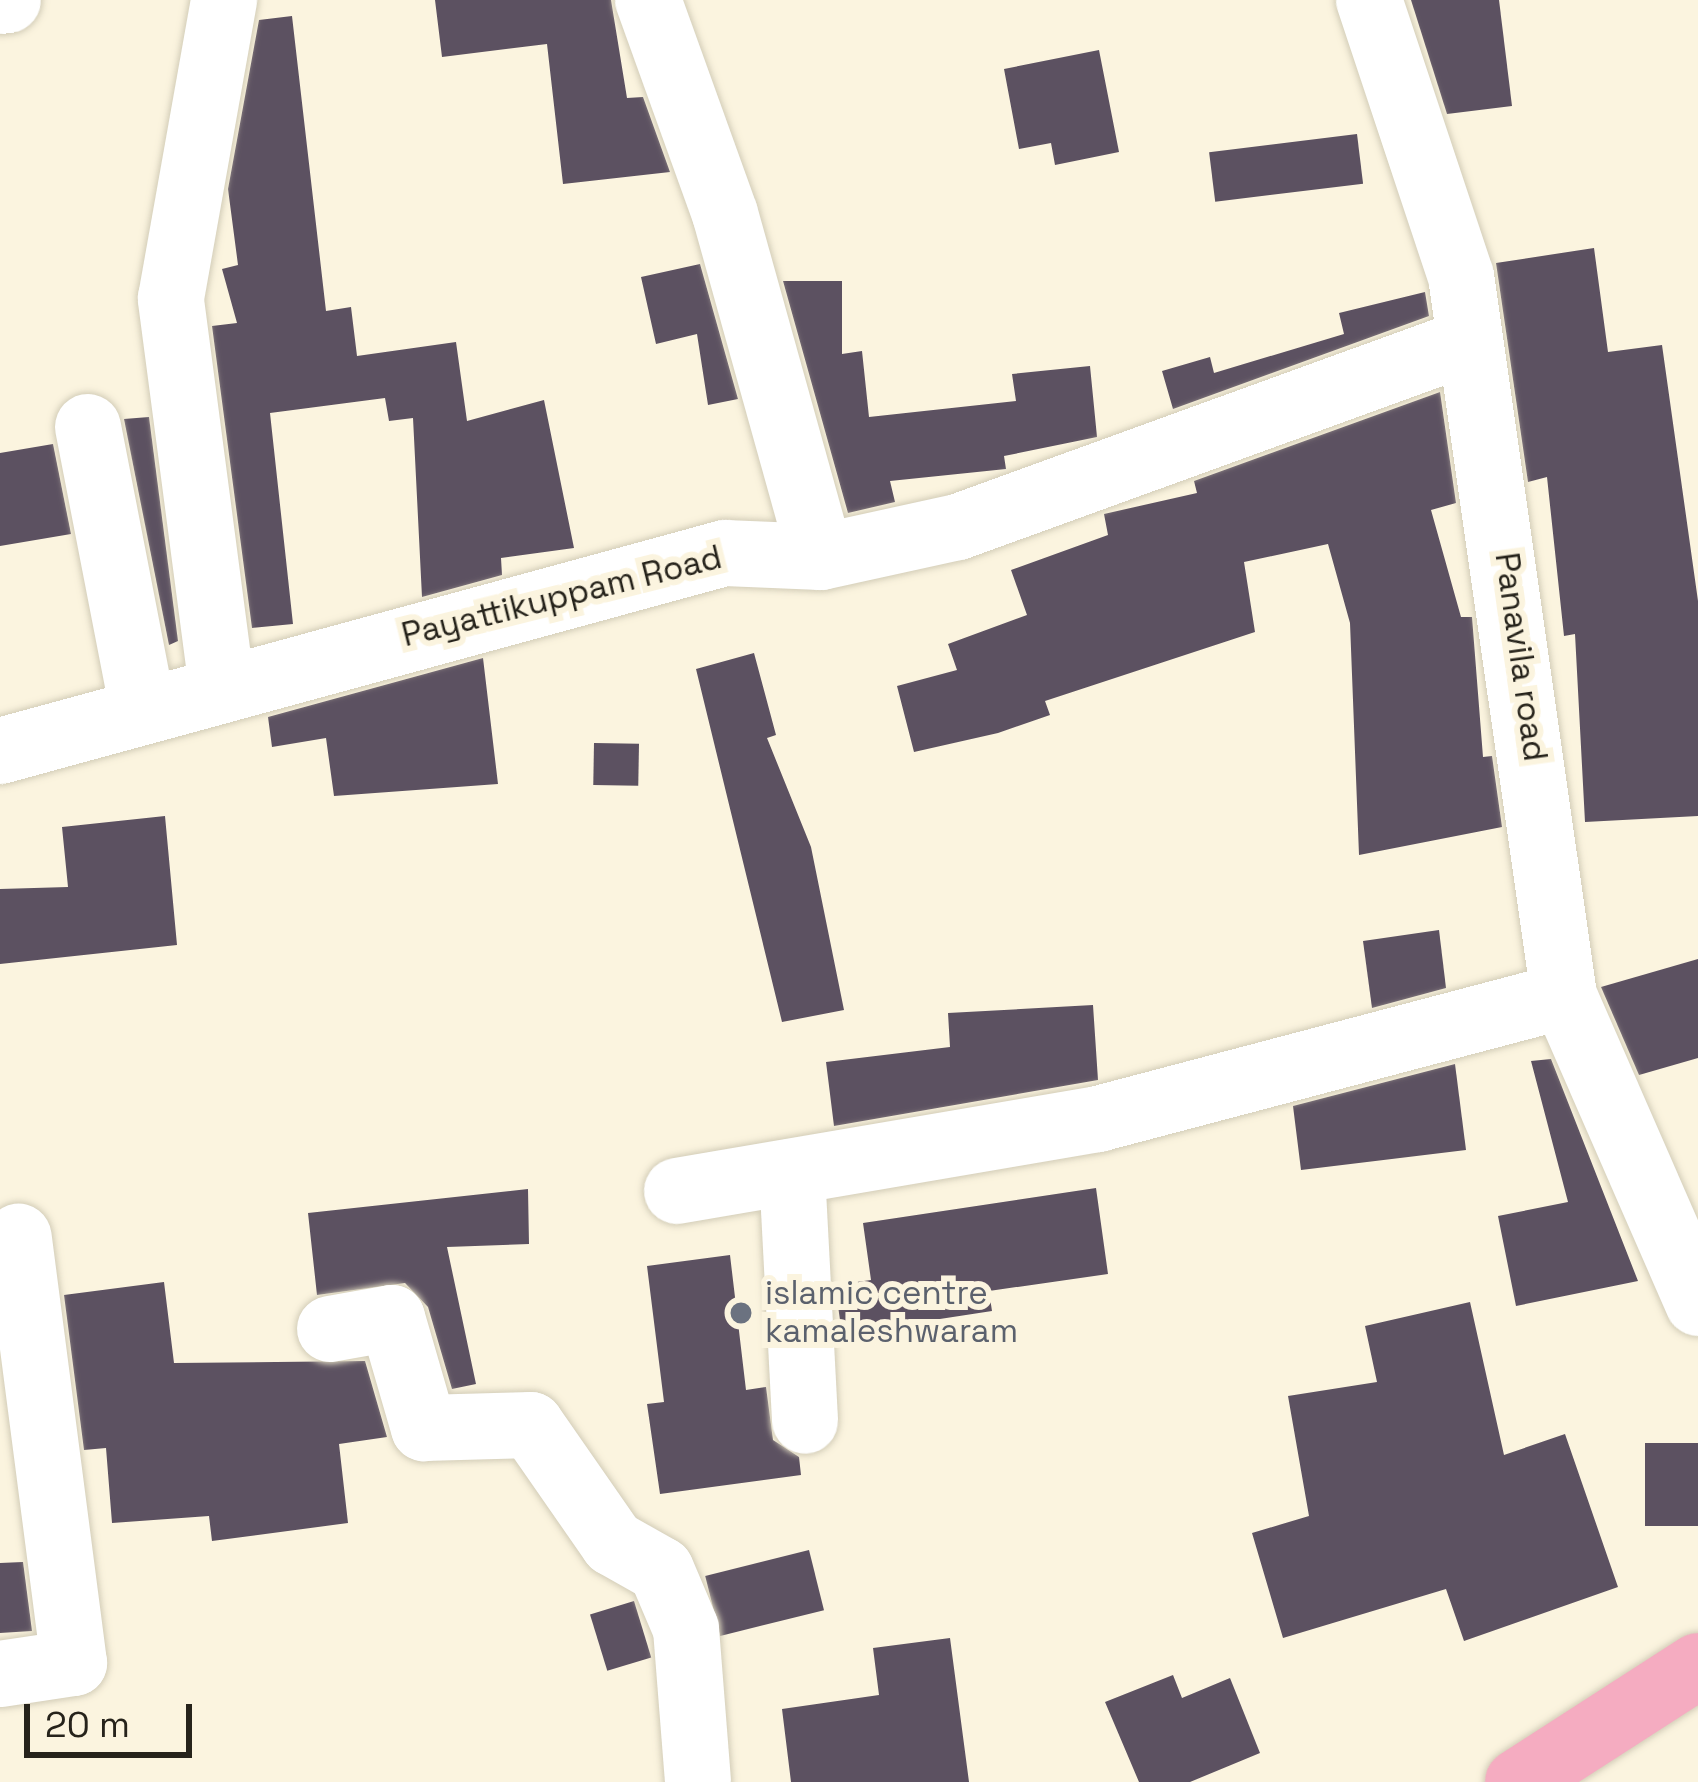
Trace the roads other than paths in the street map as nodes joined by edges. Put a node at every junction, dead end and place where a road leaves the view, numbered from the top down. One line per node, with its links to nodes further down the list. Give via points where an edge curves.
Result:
1 (224, 0): 7 (street, via 171,298)
2 (648, 0): 6 (street, via 725,214)
3 (1369, 0): 4 (street, Panavila road, via 1461,276)
4 (1465, 343): 6 (street, Payattikuppam Road, via 958,527); 10 (street, Panavila road, via 1516,607)
5 (88, 428): 8 (street)
6 (821, 557): 7 (street, Payattikuppam Road, via 725,553)
7 (222, 688): 8 (street, Payattikuppam Road)
8 (142, 710): 9 (street, Payattikuppam Road)
9 (0, 751)
10 (1564, 996): 11 (street, via 1098,1119); 14 (street, Panavila road)
11 (792, 1172): 12 (street); 16 (street)
12 (677, 1192)
13 (19, 1237): 18 (street, via 74,1663)
14 (1698, 1304)
15 (330, 1329): 19 (street, via 392,1318 424,1428 531,1425 613,1543 661,1570 686,1629)
16 (805, 1421)
17 (1698, 1666): 20 (main road)
18 (0, 1674)
19 (698, 1782)
20 (1519, 1782)

